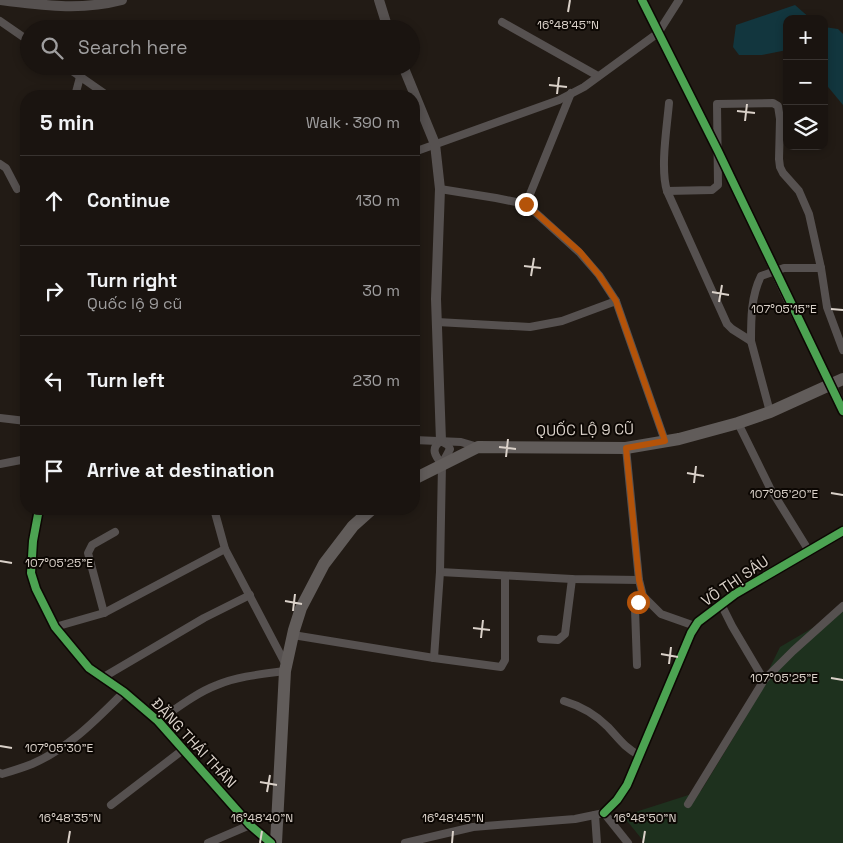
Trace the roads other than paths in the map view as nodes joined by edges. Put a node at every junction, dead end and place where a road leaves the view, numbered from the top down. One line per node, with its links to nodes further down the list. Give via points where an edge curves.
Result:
1 (0, 0): 2 (street, via 64,8)
2 (120, 0)
3 (378, 0): 6 (street)
4 (642, 0): 9 (street)
5 (679, 0): 9 (street)
6 (385, 20)
7 (0, 21): 10 (street)
8 (502, 22): 13 (street)
9 (658, 33): 13 (street); 23 (street)
10 (20, 35)
11 (77, 75): 14 (street)
12 (407, 75): 17 (street)
13 (598, 76): 18 (street)
14 (80, 77): 15 (street); 16 (street)
15 (77, 90)
16 (99, 90)
17 (413, 90)
18 (571, 93): 21 (street); 28 (street)
19 (669, 103): 27 (street, via 664,166)
20 (420, 107): 21 (street)
21 (435, 144): 22 (street); 26 (street)
22 (420, 150)
23 (718, 151): 27 (street, via 716,188); 29 (street, via 717,104 773,103 778,106 780,167 803,198); 30 (street)
24 (0, 164): 25 (street, via 6,168)
25 (17, 189)
26 (440, 189): 28 (street); 32 (street)
27 (667, 190): 33 (street, via 727,324)
28 (526, 204): 31 (street, via 580,252)
29 (821, 268): 30 (street); 34 (street, via 829,312)
30 (774, 270): 33 (street, via 761,276 756,286); 35 (street)
31 (616, 301): 32 (street, via 562,321 530,327); 43 (street)
32 (437, 322): 42 (street)
33 (751, 341): 37 (street)
34 (843, 350)
35 (837, 381): 36 (street); 37 (main road, QUỐC LỘ 9 CŨ)
36 (843, 411)
37 (770, 412): 40 (main road, QUỐC LỘ 9 CŨ)
38 (0, 418): 39 (street)
39 (20, 420)
40 (738, 423): 43 (main road, QUỐC LỘ 9 CŨ); 56 (street, via 770,488)
41 (420, 440): 42 (street)
42 (441, 441): 44 (street); 48 (street, via 450,449); 48 (street, via 433,449)
43 (665, 441): 45 (main road, QUỐC LỘ 9 CŨ)
44 (478, 447): 45 (main road, QUỐC LỘ 9 CŨ); 48 (main road, QUỐC LỘ 9 CŨ)
45 (626, 448): 60 (street)
46 (20, 460): 47 (street)
47 (0, 464)
48 (442, 464): 49 (main road, QUỐC LỘ 9 CŨ); 57 (street)
49 (420, 476)
50 (38, 515): 67 (street, ĐẶNG THÁI THÂN, via 31,573)
51 (216, 515): 55 (street)
52 (366, 515): 68 (main road, via 324,564 301,608)
53 (843, 531): 56 (street, VÕ THỊ SÁU)
54 (115, 532): 65 (street, via 92,545 88,553)
55 (225, 549): 61 (street); 65 (street)
56 (809, 551): 63 (street, VÕ THỊ SÁU)
57 (440, 572): 58 (street); 70 (street)
58 (505, 576): 59 (street); 70 (street, via 503,665)
59 (572, 579): 60 (street); 69 (street, via 565,634 558,640)
60 (639, 580): 62 (street)
61 (250, 595): 72 (street); 73 (street)
62 (643, 596): 66 (street, via 661,614); 71 (street, via 635,609)
63 (722, 604): 66 (street, VÕ THỊ SÁU); 74 (street)
64 (843, 606): 74 (street)
65 (104, 613): 67 (street)
66 (695, 626): 79 (street, VÕ THỊ SÁU)
67 (55, 627): 73 (street, ĐẶNG THÁI THÂN, via 75,654)
68 (293, 635): 70 (street); 72 (main road)
69 (541, 639)
70 (434, 658)
71 (637, 664)
72 (286, 668): 77 (street, via 216,685); 88 (main road)
73 (102, 678): 75 (street, ĐẶNG THÁI THÂN)
74 (764, 680): 81 (street)
75 (124, 692): 77 (street, ĐẶNG THÁI THÂN); 80 (street, via 91,726 67,744 32,764)
76 (564, 701): 79 (street, via 590,712 623,745)
77 (158, 721): 78 (street, ĐẶNG THÁI THÂN)
78 (184, 749): 82 (street); 85 (street, ĐẶNG THÁI THÂN)
79 (640, 756): 83 (street, VÕ THỊ SÁU, via 627,785)
80 (0, 773)
81 (688, 804)
82 (111, 805)
83 (604, 813): 84 (street); 91 (street)
84 (596, 815): 89 (street, via 473,827); 90 (street)
85 (250, 826): 86 (street); 87 (street, ĐẶNG THÁI THÂN)
86 (208, 843)
87 (271, 843)
88 (276, 843)
89 (405, 843)
90 (597, 843)
91 (628, 843)

